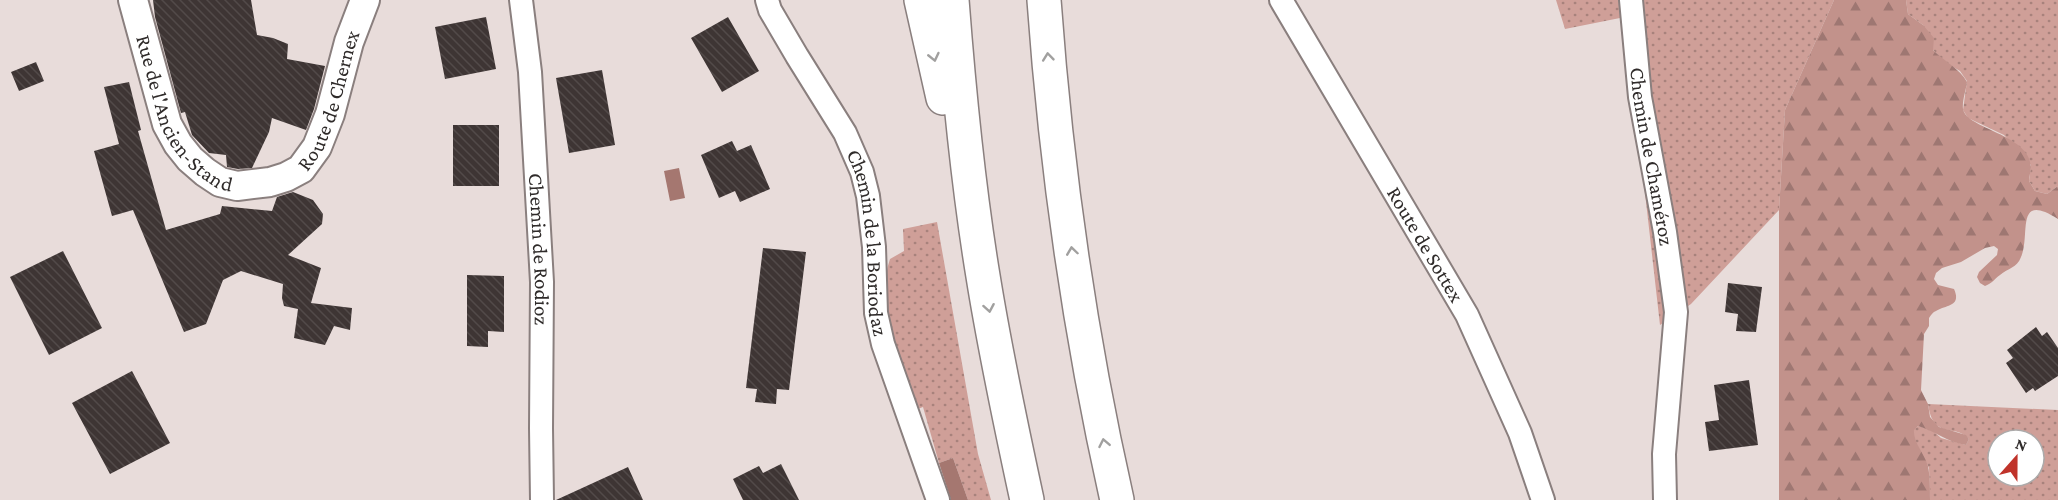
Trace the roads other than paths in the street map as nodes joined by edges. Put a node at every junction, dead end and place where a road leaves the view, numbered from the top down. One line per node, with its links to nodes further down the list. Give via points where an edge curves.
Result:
1 (133, 0): 10 (street, Rue de l'Ancien-Stand, via 167,124 178,144 190,159 220,182 237,186)
2 (365, 0): 10 (street, Route de Chernex, via 317,147 301,169)
3 (521, 0): 12 (street, Chemin de Rodioz, via 530,72 542,282)
4 (767, 0): 13 (street, Chemin de la Boriodaz, via 845,133 862,172 874,247 876,313 883,344)
5 (921, 0): 11 (highway, one-way to 11)
6 (952, 0): 11 (highway)
7 (1044, 0): 15 (highway, one-way to 7, via 1072,255)
8 (1281, 0): 16 (street, Route de Sottex, via 1467,315 1520,433)
9 (1631, 0): 17 (street, Chemin de Chaméroz, via 1640,97 1676,312 1664,454)
10 (270, 182)
11 (983, 275): 14 (highway, one-way to 14)
12 (542, 500)
13 (938, 500)
14 (1027, 500)
15 (1116, 500)
16 (1543, 500)
17 (1665, 500)

